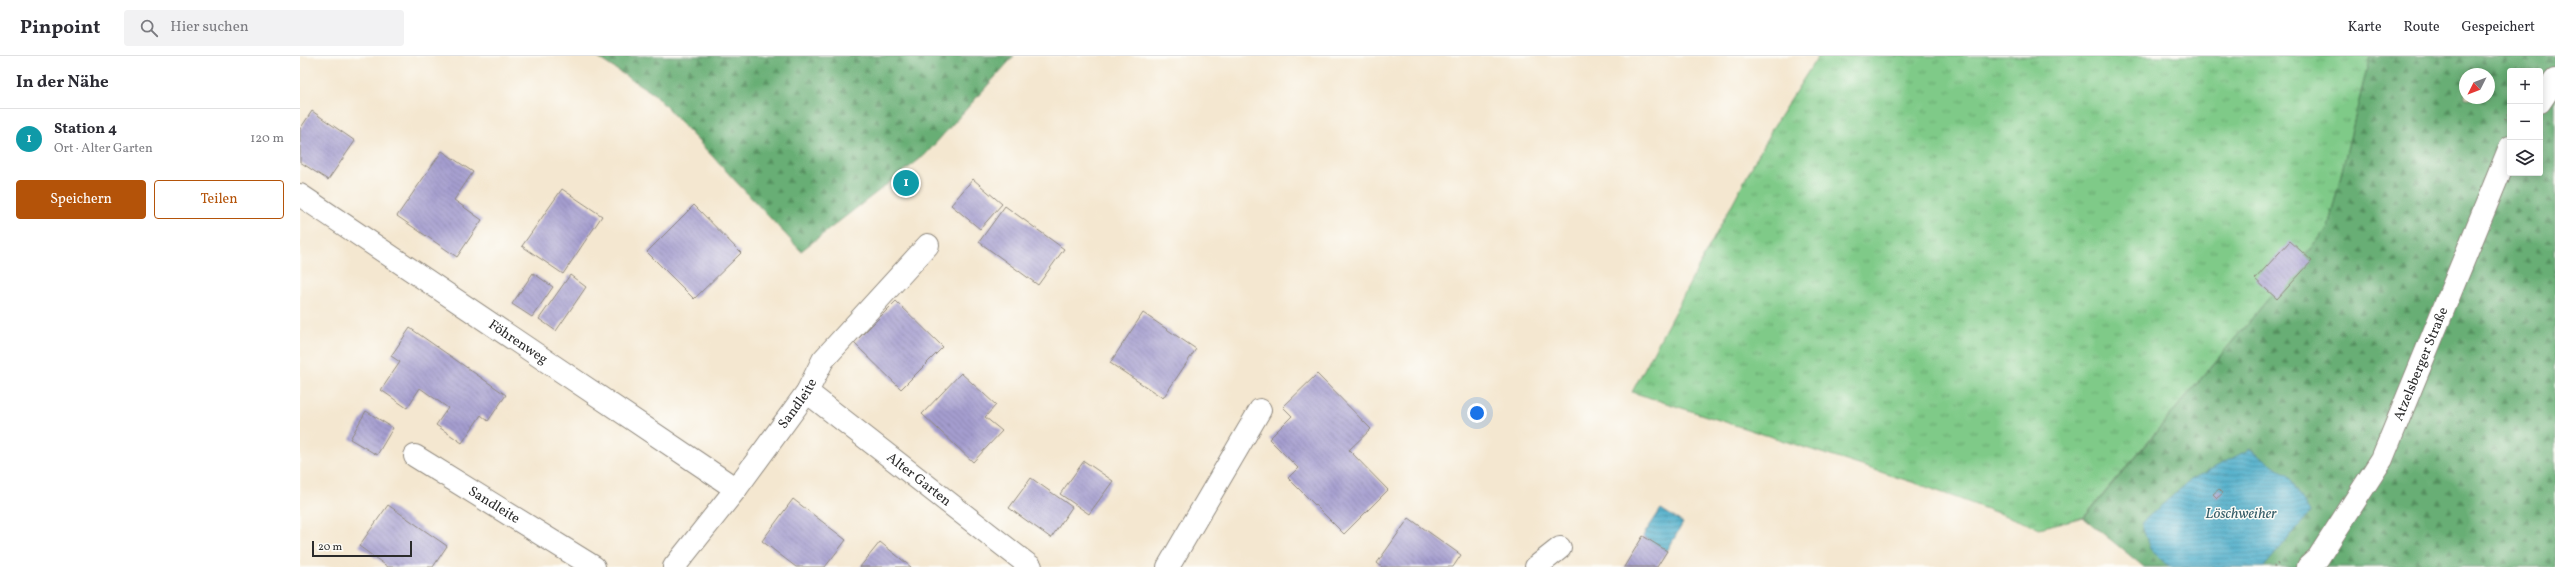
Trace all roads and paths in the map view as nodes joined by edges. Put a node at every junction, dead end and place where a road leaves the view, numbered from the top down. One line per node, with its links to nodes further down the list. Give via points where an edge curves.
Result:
1 (2555, 80): 2 (street)
2 (2543, 98)
3 (2507, 154): 16 (street, Atzelsberger Straße, via 2382,459 2318,558)
4 (300, 195): 9 (street, Föhrenweg)
5 (928, 245): 6 (street, Sandleite, via 823,360)
6 (807, 392): 9 (street, Sandleite); 13 (street, Alter Garten)
7 (1260, 410): 14 (street)
8 (415, 456): 11 (street, Sandleite)
9 (736, 489): 12 (street, Sandleite)
10 (1560, 548): 15 (street)
11 (594, 567)
12 (674, 567)
13 (1030, 567)
14 (1168, 567)
15 (1536, 567)
16 (2308, 567)

